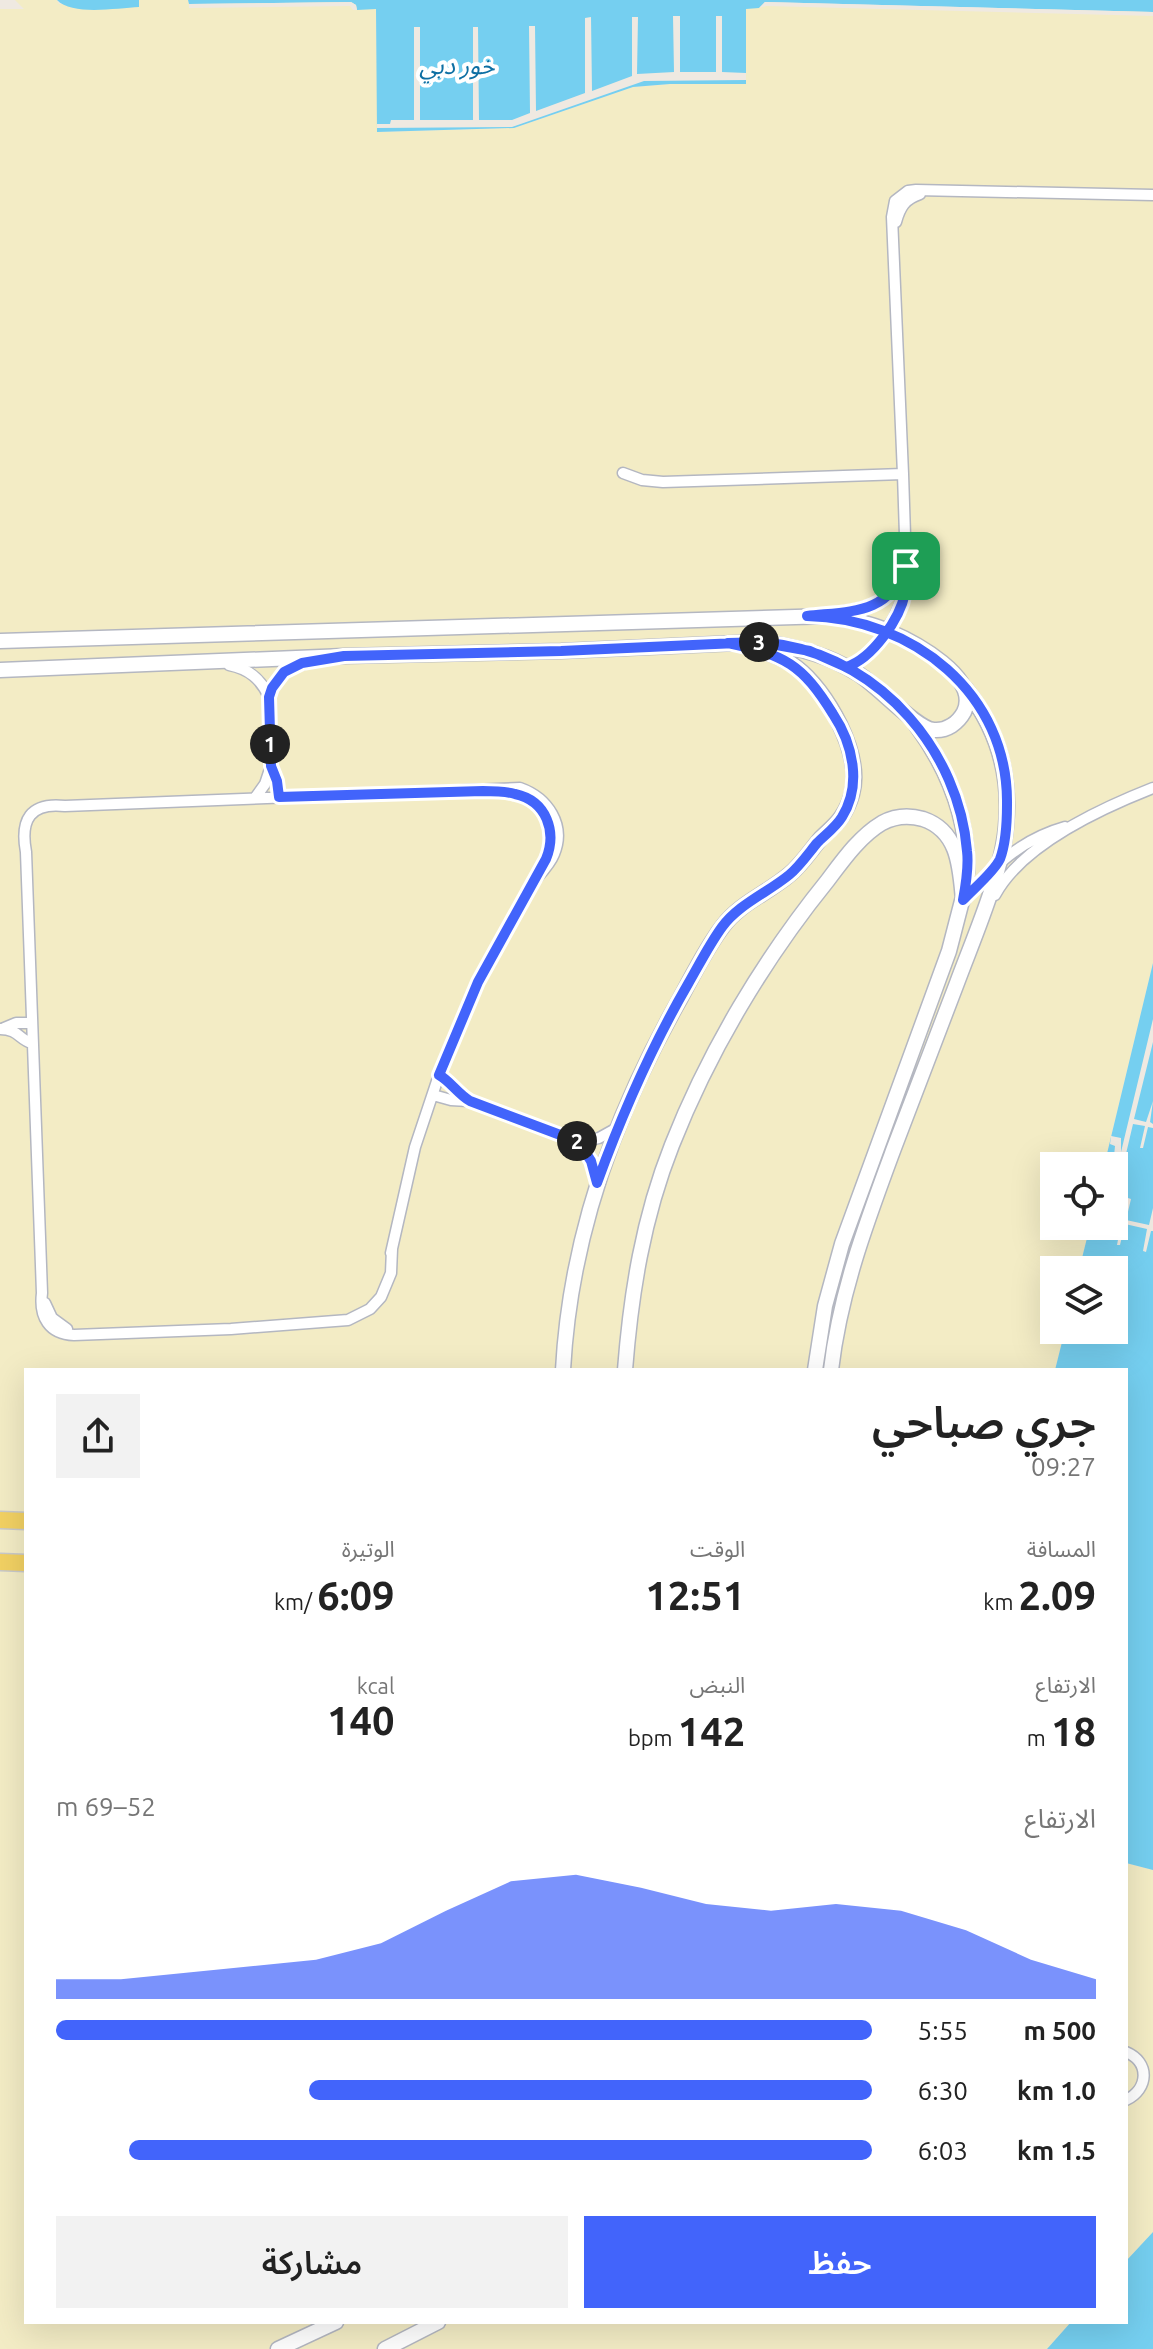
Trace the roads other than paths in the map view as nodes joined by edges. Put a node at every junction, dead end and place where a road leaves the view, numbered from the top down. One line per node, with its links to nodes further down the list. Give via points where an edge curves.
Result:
1 (1153, 195): 3 (street, via 908,191 895,201)
2 (623, 473): 3 (street, via 663,482)
3 (903, 474): 4 (street)
4 (906, 566): 5 (street, via 882,601); 6 (street, via 905,593)
5 (807, 616): 6 (main road, via 851,620); 7 (main road)
6 (886, 631): 11 (street, via 857,664); 13 (main road, via 933,657)
7 (0, 641)
8 (728, 643): 9 (main road); 11 (main road, via 785,645); 30 (main road, via 777,656 812,682 847,743 854,769 852,794 841,818 791,874 724,925 658,1038)
9 (344, 656): 10 (main road); 14 (street, via 293,666 277,679)
10 (179, 662): 12 (main road); 14 (street, via 240,667 258,679)
11 (846, 667): 15 (main road)
12 (0, 670)
13 (964, 686): 15 (main road, via 966,707 954,725 933,730); 21 (main road, via 991,730 1005,775 1006,827)
14 (269, 697): 16 (street)
15 (914, 722): 22 (main road, via 941,763 959,807 968,853)
16 (271, 766): 18 (street); 19 (street)
17 (1153, 788): 20 (street)
18 (279, 797): 19 (street); 27 (street, via 520,788 539,797 552,812 558,842 550,861 478,982)
19 (255, 798): 24 (street, via 65,806 34,821 26,852)
20 (1085, 820): 21 (street, via 1029,841); 23 (street, via 1020,862 998,889)
21 (999, 862): 22 (street); 23 (main road)
22 (963, 900): 34 (main road, via 957,851 949,838 926,820 897,817 861,840 788,931 727,1031 672,1144 643,1236); 35 (main road, via 842,1244)
23 (976, 932): 36 (main road, via 857,1248)
24 (32, 1023): 25 (street); 26 (street)
25 (1, 1029): 26 (street)
26 (32, 1043): 28 (street, via 42,1314 53,1329 69,1335 330,1322 358,1311 384,1280 415,1147)
27 (439, 1075): 28 (street); 29 (street)
28 (433, 1095): 29 (street)
29 (470, 1101): 31 (street)
30 (617, 1128): 31 (street); 32 (main road)
31 (579, 1142): 32 (street)
32 (597, 1183): 33 (main road, via 573,1277)
33 (563, 1368)
34 (625, 1368)
35 (815, 1368)
36 (831, 1368)
37 (0, 1520): 38 (main road)
38 (24, 1521)
39 (0, 1562): 40 (main road)
40 (24, 1563)
41 (1128, 2053): 42 (street)
42 (1148, 2067): 43 (street)
43 (1148, 2083): 44 (street)
44 (1128, 2099)
45 (332, 2324): 47 (main road)
46 (434, 2324): 48 (main road)
47 (278, 2349)
48 (385, 2349)

